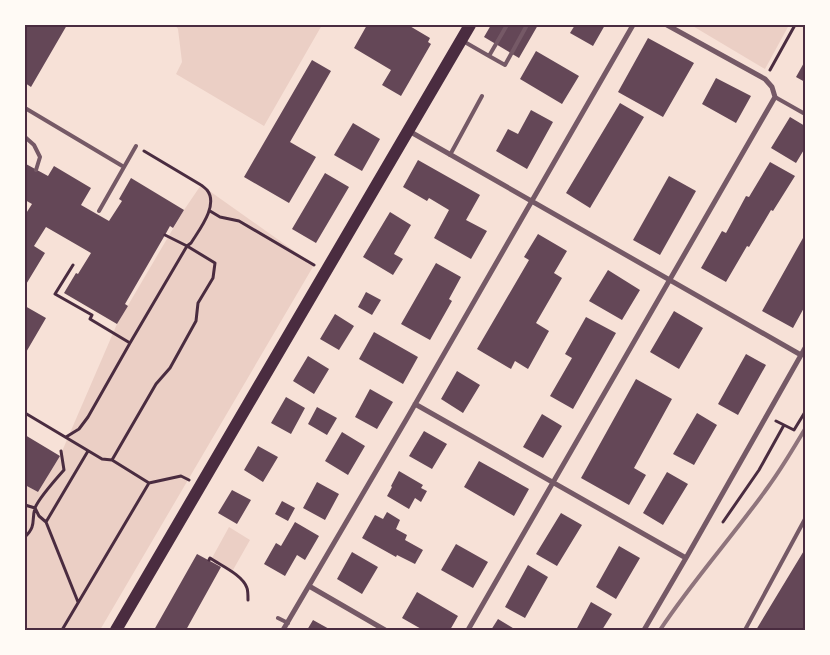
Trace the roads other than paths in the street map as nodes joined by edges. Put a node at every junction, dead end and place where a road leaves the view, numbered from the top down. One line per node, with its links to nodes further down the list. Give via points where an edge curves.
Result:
1 (470, 25): 6 (main road)
2 (507, 25): 7 (lane)
3 (527, 25): 7 (lane, via 504,65)
4 (633, 25): 18 (street)
5 (667, 25): 9 (street, via 765,80)
6 (461, 40): 7 (lane); 12 (main road)
7 (489, 56)
8 (482, 96): 15 (lane)
9 (775, 97): 11 (lane); 20 (street)
10 (25, 108): 16 (lane)
11 (805, 114)
12 (408, 131): 15 (street); 30 (main road)
13 (25, 137): 17 (lane, via 40,157)
14 (136, 146): 16 (lane)
15 (450, 155): 18 (street)
16 (124, 167): 19 (lane)
17 (36, 170)
18 (531, 202): 20 (street); 23 (street)
19 (99, 211)
20 (669, 281): 22 (street); 24 (street)
21 (805, 348): 22 (street)
22 (801, 355): 26 (street)
23 (415, 404): 24 (street); 27 (street)
24 (553, 482): 26 (street); 33 (street)
25 (805, 519): 35 (lane)
26 (686, 558): 34 (street)
27 (309, 586): 29 (street); 32 (street)
28 (278, 618): 29 (lane)
29 (288, 623): 31 (street)
30 (116, 630)
31 (284, 630)
32 (385, 630)
33 (468, 630)
34 (644, 630)
35 (745, 630)

